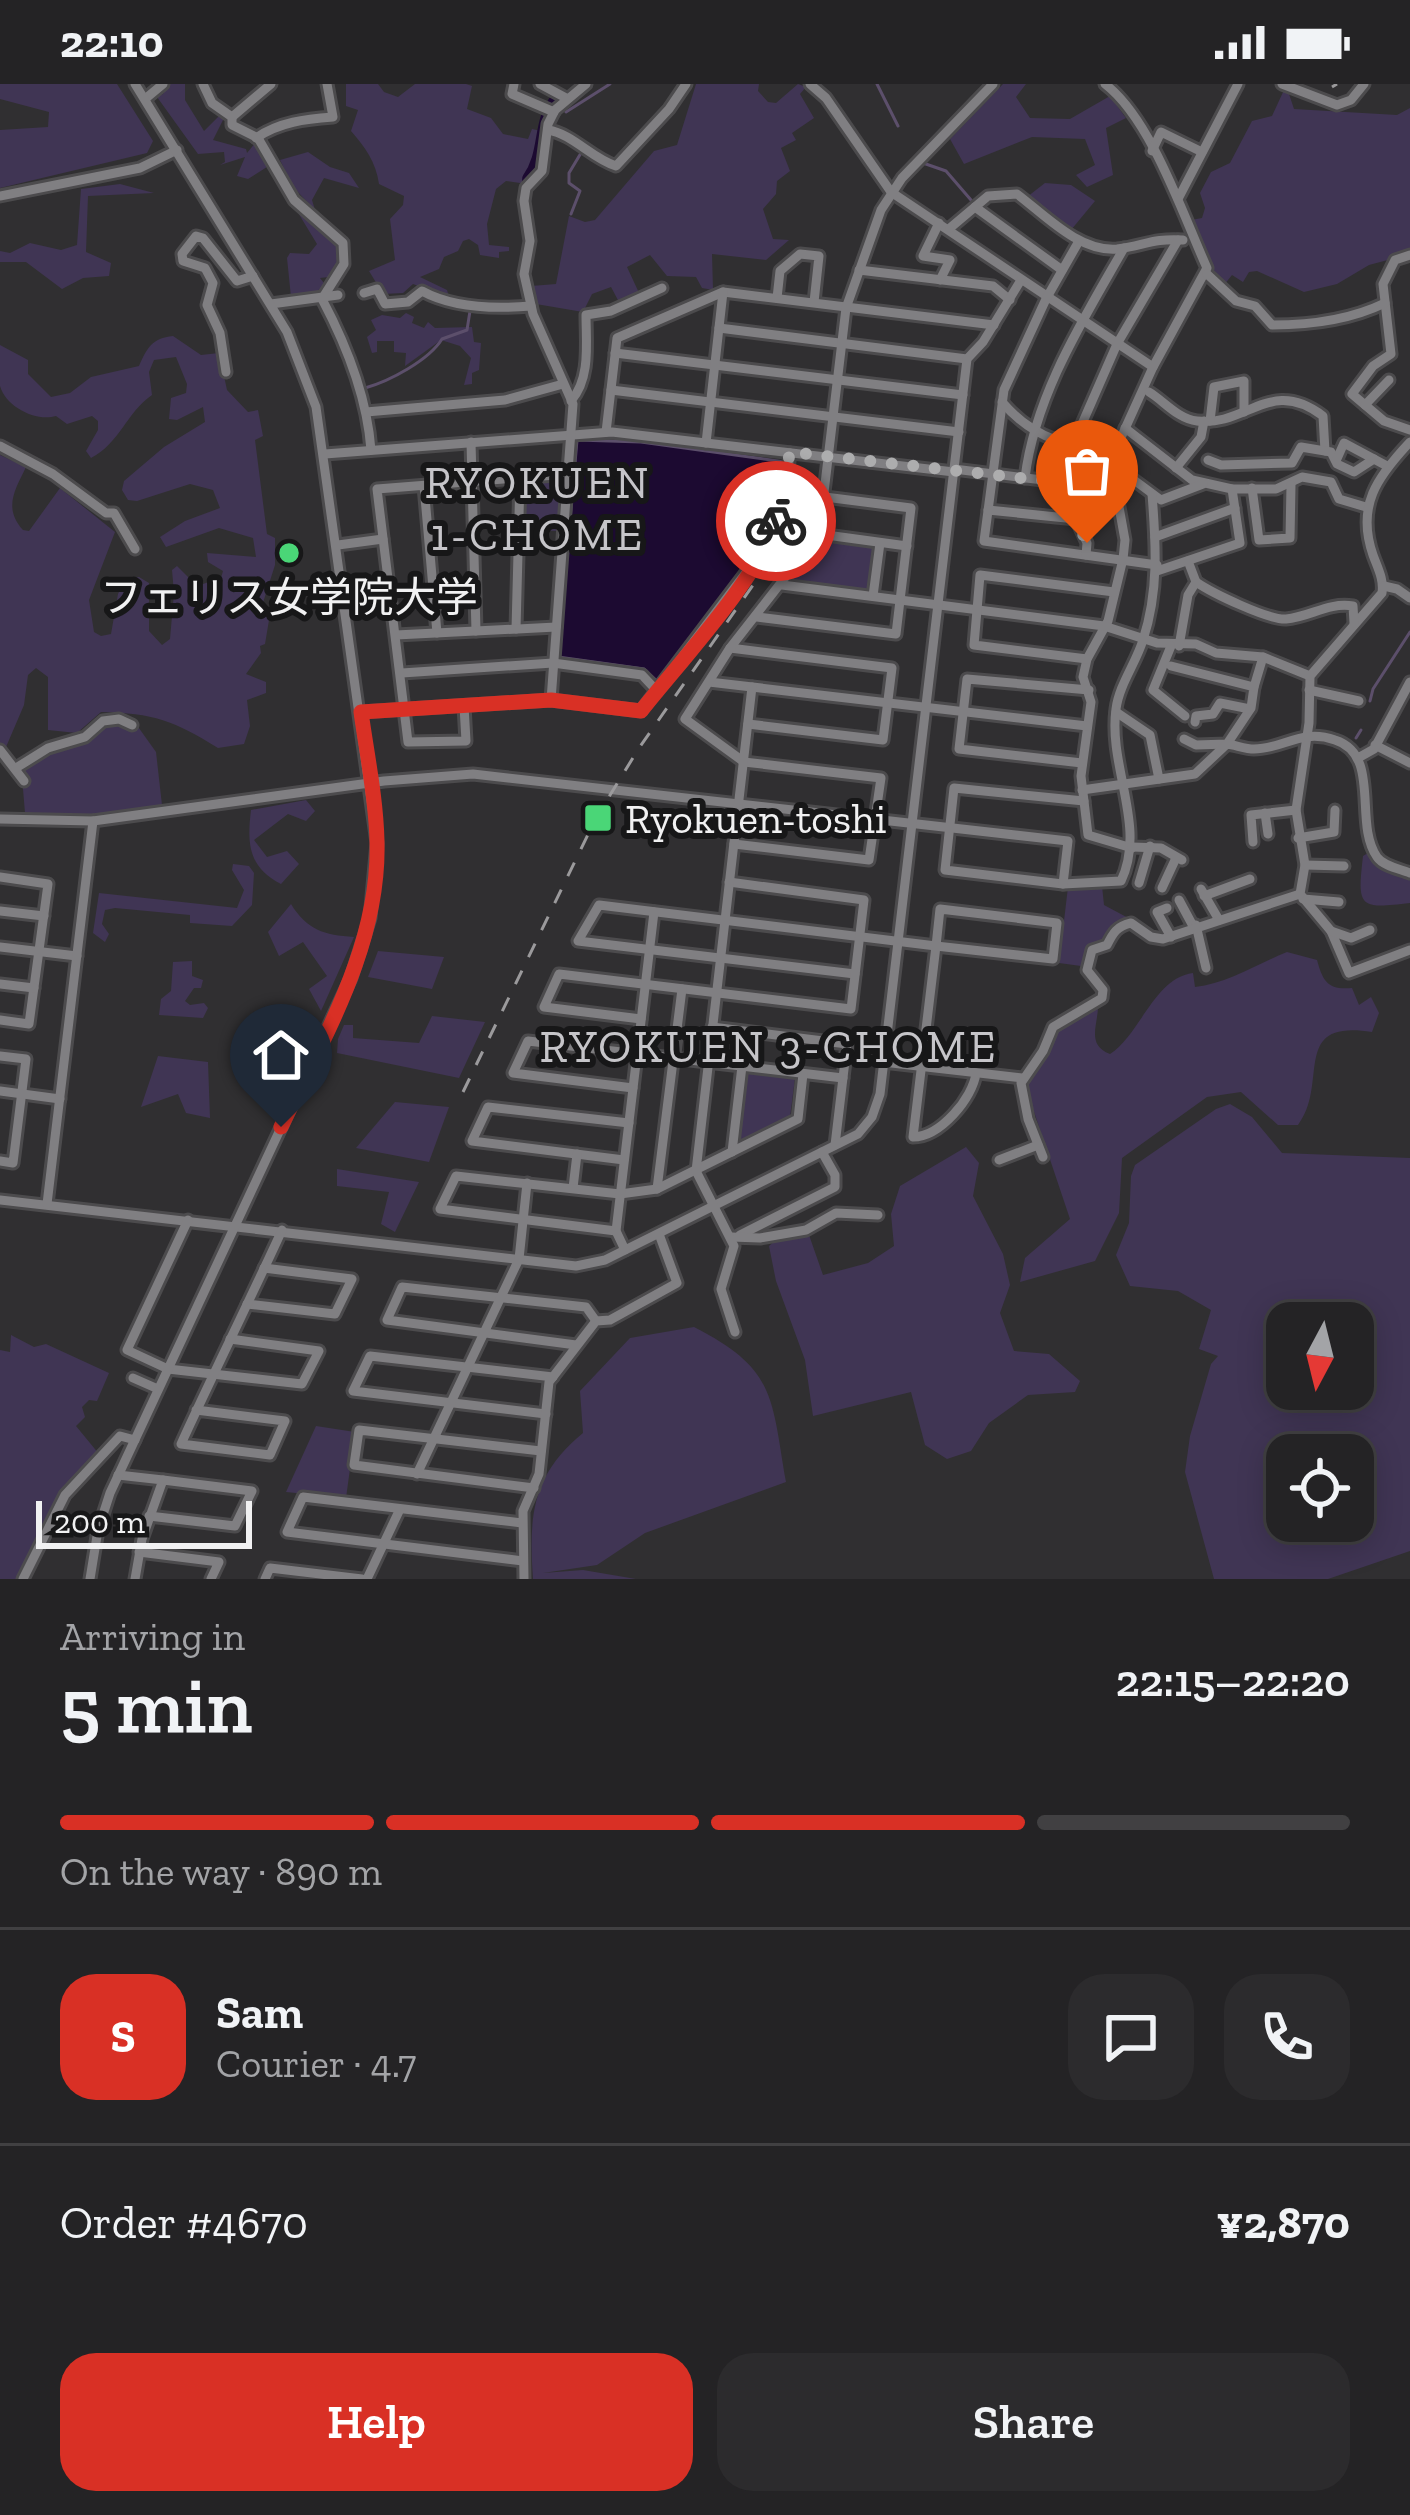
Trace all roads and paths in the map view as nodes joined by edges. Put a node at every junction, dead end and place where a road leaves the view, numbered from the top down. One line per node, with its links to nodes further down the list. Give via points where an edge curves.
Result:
1 (135, 84): 17 (street)
2 (163, 84): 17 (street)
3 (271, 84): 19 (street)
4 (327, 84): 21 (street, via 333,117 286,122)
5 (514, 84): 18 (street, via 512,94)
6 (540, 84): 16 (street)
7 (586, 84): 16 (street)
8 (686, 84): 20 (street, via 616,166)
9 (810, 84): 25 (street)
10 (993, 84): 25 (street)
11 (1105, 84): 23 (street, via 1123,99)
12 (1238, 84): 24 (street)
13 (1282, 84): 14 (street, via 1337,105)
14 (1364, 84)
15 (208, 86): 19 (street, via 212,103)
16 (566, 98): 18 (street)
17 (145, 99): 22 (street)
18 (551, 111): 20 (street)
19 (232, 117): 21 (street, via 232,125)
20 (548, 130): 52 (street, via 542,171 524,195)
21 (256, 138): 47 (street, via 295,200 343,243 344,264)
22 (177, 151): 26 (street, via 140,168); 38 (street)
23 (1152, 151): 24 (street, via 1162,131); 27 (street)
24 (1202, 152): 27 (street)
25 (891, 192): 29 (street); 35 (street)
26 (0, 196)
27 (1178, 199): 32 (street)
28 (975, 206): 29 (street); 31 (street, via 988,196 1017,194); 36 (street)
29 (944, 226): 39 (street, via 922,256 950,260); 40 (street)
30 (1178, 240): 32 (street); 33 (street); 58 (street)
31 (1079, 241): 33 (street); 36 (street)
32 (1195, 241): 37 (street)
33 (1125, 247): 54 (street)
34 (1410, 256): 50 (street, via 1395,260 1385,276)
35 (859, 270): 39 (street); 53 (street)
36 (1062, 270): 46 (street)
37 (1207, 274): 50 (street, via 1272,325 1317,325); 62 (street)
38 (254, 276): 51 (street); 63 (street, via 237,281 203,238 182,254 213,283 207,305)
39 (940, 280): 48 (street, via 992,286)
40 (1021, 280): 46 (street); 48 (street)
41 (662, 288): 70 (street, via 586,315 586,359)
42 (724, 292): 45 (street); 56 (street); 59 (street, via 617,338)
43 (364, 293): 52 (street, via 377,289 385,304 422,291 459,305)
44 (338, 296): 47 (street)
45 (777, 298): 49 (street); 49 (street, via 780,272 800,254 819,256)
46 (1046, 298): 54 (street); 71 (street)
47 (322, 299): 51 (street); 74 (street)
48 (1010, 300): 55 (street)
49 (814, 302): 53 (street)
50 (1385, 303): 73 (street, via 1391,354 1353,388)
51 (271, 304): 93 (street, via 310,386)
52 (531, 306): 66 (street)
53 (847, 306): 55 (street); 57 (street)
54 (1082, 322): 58 (street); 80 (street)
55 (994, 325): 60 (street)
56 (719, 328): 57 (street); 61 (street)
57 (841, 343): 60 (street); 64 (street)
58 (1117, 344): 62 (street); 88 (street)
59 (615, 353): 61 (street); 67 (street)
60 (967, 358): 69 (street)
61 (715, 365): 64 (street); 72 (street)
62 (1153, 367): 68 (street)
63 (226, 372)
64 (837, 379): 69 (street); 76 (street)
65 (1389, 380): 73 (street)
66 (563, 385): 70 (street); 74 (street, via 505,400)
67 (611, 390): 72 (street); 82 (street)
68 (1146, 390): 77 (street, via 1192,421); 78 (street)
69 (963, 395): 83 (street)
70 (571, 401): 81 (street)
71 (1002, 401): 80 (street); 103 (street)
72 (710, 402): 76 (street); 87 (street)
73 (1365, 405): 79 (street)
74 (366, 412): 90 (street)
75 (1244, 412): 77 (street); 77 (street, via 1247,376 1214,387); 91 (street, via 1270,399 1321,413)
76 (833, 416): 83 (street); 94 (street)
77 (1207, 421): 100 (street)
78 (1125, 428): 85 (street); 100 (street)
79 (1410, 430)
80 (1032, 431): 88 (street); 105 (street)
81 (571, 432): 82 (street); 84 (street); 102 (street)
82 (606, 432): 87 (street)
83 (959, 432): 101 (street)
84 (471, 442): 90 (street); 106 (street)
85 (1119, 442): 88 (street, via 1093,449); 98 (street)
86 (1410, 442): 99 (street)
87 (706, 443): 92 (street)
88 (1073, 443): 108 (street)
89 (0, 446): 125 (street, via 114,513)
90 (371, 450): 93 (street)
91 (1325, 451): 96 (street, via 1300,447 1292,464); 97 (street)
92 (790, 452): 94 (street); 163 (street, via 770,541)
93 (326, 454): 123 (street)
94 (829, 457): 101 (street); 114 (street)
95 (1374, 459): 97 (street, via 1354,472); 97 (street, via 1344,443); 99 (street)
96 (1208, 460)
97 (1336, 460)
98 (1115, 466): 113 (street); 127 (street)
99 (1387, 466): 115 (street)
100 (1176, 468): 107 (street)
101 (954, 471): 103 (street); 139 (street)
102 (568, 474): 104 (street); 143 (street)
103 (992, 474): 105 (street); 117 (street)
104 (520, 478): 106 (street); 144 (street)
105 (1025, 478): 108 (street)
106 (472, 482): 110 (street); 146 (street)
107 (1206, 483): 112 (street); 113 (street, via 1162,500)
108 (1075, 484): 118 (street)
109 (1291, 485): 111 (street); 111 (street, via 1290,538 1259,540); 115 (street, via 1302,477 1331,482 1340,500)
110 (424, 486): 121 (street, via 376,490); 147 (street)
111 (1252, 488): 112 (street)
112 (1232, 489): 116 (street)
113 (1152, 494): 120 (street)
114 (825, 497): 119 (street); 124 (street, via 911,508)
115 (1366, 507): 133 (street)
116 (1235, 508): 120 (street); 128 (street, via 1240,543)
117 (988, 510): 118 (street); 126 (street, via 984,542)
118 (1076, 519): 126 (street)
119 (819, 534): 122 (street); 132 (street)
120 (1155, 537): 129 (street)
121 (383, 539): 123 (street); 148 (street)
122 (880, 543): 124 (street); 136 (street)
123 (338, 545): 173 (street)
124 (907, 546): 138 (street)
125 (135, 549)
126 (1086, 555): 127 (street)
127 (1123, 560): 129 (street); 135 (street)
128 (1188, 560): 129 (street); 131 (street)
129 (1157, 568): 149 (street)
130 (1405, 575): 134 (street)
131 (1196, 582): 145 (street, via 1274,618 1354,606); 150 (street)
132 (782, 585): 136 (street); 141 (street)
133 (1384, 586): 134 (street); 145 (street)
134 (1397, 589): 137 (street)
135 (1114, 592): 140 (street, via 980,575); 142 (street)
136 (874, 596): 138 (street)
137 (1410, 598)
138 (901, 599): 139 (street); 141 (street, via 896,634)
139 (938, 604): 140 (street); 170 (street)
140 (977, 610): 142 (street); 152 (street, via 974,645)
141 (757, 616): 151 (street)
142 (1104, 626): 149 (street); 152 (street)
143 (556, 627): 144 (street); 154 (street)
144 (516, 628): 146 (street)
145 (1353, 628): 157 (street)
146 (476, 631): 147 (street)
147 (436, 633): 148 (street)
148 (396, 635): 156 (street)
149 (1144, 639): 150 (street); 171 (street)
150 (1175, 646): 153 (street); 172 (street, via 1153,690 1190,719 1213,714 1220,703)
151 (730, 649): 158 (street); 167 (street, via 892,668)
152 (1087, 658): 164 (street)
153 (1263, 658): 157 (street); 161 (street)
154 (554, 664): 156 (street); 163 (street, via 642,674); 165 (street)
155 (1171, 666): 161 (street)
156 (402, 673): 169 (street)
157 (1310, 676): 162 (street)
158 (709, 682): 160 (street); 184 (street, via 685,718)
159 (1410, 682): 181 (street)
160 (752, 687): 167 (street); 175 (street)
161 (1254, 687): 172 (street)
162 (1309, 689): 166 (street); 178 (street)
163 (657, 691): 165 (street, via 641,711)
164 (1090, 696): 171 (street); 174 (street, via 967,679); 177 (street)
165 (551, 700): 168 (street)
166 (1359, 701)
167 (888, 704): 170 (street); 175 (street, via 883,740)
168 (464, 706): 169 (street); 169 (street, via 466,741 408,742)
169 (406, 708): 173 (street)
170 (926, 708): 174 (street); 200 (street)
171 (1116, 708): 188 (street, via 1150,735); 191 (street)
172 (1250, 709): 180 (street)
173 (361, 712): 190 (street)
174 (963, 712): 177 (street); 185 (street, via 959,748)
175 (748, 724): 184 (street)
176 (132, 725): 187 (street, via 103,721)
177 (1087, 726): 185 (street)
178 (1306, 734): 180 (street, via 1260,749); 183 (street, via 1336,740); 194 (street)
179 (1184, 739): 180 (street)
180 (1227, 744): 188 (street, via 1198,772)
181 (1376, 746): 183 (street); 186 (street)
182 (0, 751): 187 (street)
183 (1358, 758): 210 (street, via 1376,855)
184 (744, 762): 193 (street); 198 (street, via 881,778)
185 (1082, 763): 192 (street)
186 (1410, 763)
187 (16, 768): 189 (street)
188 (1159, 779): 191 (street)
189 (24, 781)
190 (371, 784): 193 (street, via 473,773); 199 (street); 287 (street, via 375,884 362,950)
191 (1123, 784): 192 (street); 207 (street)
192 (1083, 796): 201 (street, via 954,788); 207 (street, via 1088,836)
193 (738, 804): 198 (street); 205 (street)
194 (1296, 810): 196 (street); 203 (street)
195 (1336, 810): 203 (street, via 1334,832)
196 (1265, 813): 202 (street); 204 (street, via 1251,815)
197 (0, 819): 199 (street)
198 (874, 819): 200 (street); 205 (street, via 869,860)
199 (93, 821): 237 (street)
200 (912, 824): 201 (street); 231 (street)
201 (950, 828): 215 (street, via 945,870); 215 (street, via 1068,841)
202 (1268, 834)
203 (1298, 838): 208 (street)
204 (1253, 842)
205 (734, 844): 213 (street)
206 (1150, 846): 207 (street); 214 (street); 216 (street, via 1179,859)
207 (1132, 848): 215 (street, via 1121,881)
208 (1305, 865): 209 (street); 217 (street)
209 (1344, 866)
210 (1410, 873)
211 (0, 877): 223 (street, via 48,884)
212 (1243, 877): 225 (street, via 1203,892)
213 (729, 882): 224 (street); 229 (street, via 864,900)
214 (1139, 883)
215 (1063, 884)
216 (1162, 888)
217 (1301, 897): 219 (street); 225 (street); 228 (street)
218 (1179, 900): 226 (street)
219 (1339, 902)
220 (1167, 908): 230 (street, via 1157,912)
221 (0, 910): 223 (street)
222 (654, 912): 224 (street); 234 (street); 234 (street, via 599,905 578,941)
223 (44, 916): 236 (street)
224 (724, 920): 229 (street); 238 (street)
225 (1219, 920): 226 (street)
226 (1195, 926): 230 (street); 239 (street)
227 (1370, 930): 228 (street, via 1351,938)
228 (1331, 931): 235 (street, via 1349,973)
229 (860, 937): 231 (street); 240 (street)
230 (1171, 937): 259 (street, via 1151,937 1131,922 1093,950 1085,964 1102,998 1053,1027)
231 (898, 941): 232 (street); 253 (street)
232 (936, 946): 232 (street, via 940,909 1057,923 1053,959); 255 (street)
233 (0, 947): 236 (street)
234 (649, 950): 238 (street); 242 (street)
235 (1410, 950)
236 (39, 952): 237 (street); 243 (street)
237 (77, 956): 263 (street)
238 (720, 959): 240 (street); 245 (street)
239 (1206, 968)
240 (855, 974): 245 (street, via 851,1009)
241 (0, 984): 243 (street)
242 (645, 984): 244 (street); 246 (street); 246 (street, via 559,974 544,1007)
243 (34, 988): 247 (street, via 29,1024)
244 (682, 989): 245 (street); 251 (street)
245 (716, 993): 248 (street)
246 (641, 1019): 249 (street)
247 (0, 1020)
248 (712, 1028): 252 (street); 258 (street, via 847,1044)
249 (637, 1054): 251 (street); 260 (street); 260 (street, via 528,1041 513,1073)
250 (0, 1056): 262 (street, via 26,1059)
251 (673, 1058): 252 (street); 279 (street)
252 (708, 1062): 254 (street); 276 (street)
253 (883, 1062): 255 (street); 267 (street, via 872,1117)
254 (742, 1066): 257 (street); 270 (street)
255 (921, 1066): 256 (street); 256 (street, via 913,1137 922,1138 974,1090)
256 (976, 1072): 259 (street)
257 (803, 1074): 258 (street); 270 (street, via 798,1119)
258 (843, 1078): 267 (street)
259 (1022, 1078): 268 (street)
260 (633, 1088): 264 (street)
261 (0, 1091): 262 (street)
262 (22, 1094): 263 (street); 266 (street)
263 (60, 1099): 282 (street)
264 (629, 1124): 271 (street, via 488,1107 472,1141); 273 (street)
265 (0, 1126): 266 (street)
266 (17, 1129): 275 (street, via 13,1163)
267 (836, 1145): 269 (street)
268 (1038, 1145): 272 (street); 274 (street)
269 (822, 1152): 283 (street); 291 (street, via 835,1187)
270 (732, 1153): 276 (street)
271 (577, 1154): 273 (street); 278 (street)
272 (1043, 1157)
273 (624, 1160): 280 (street)
274 (999, 1160)
275 (0, 1161)
276 (696, 1171): 279 (street); 283 (street)
277 (527, 1184): 278 (street); 286 (street); 286 (street, via 456,1175 440,1209)
278 (573, 1189): 280 (street)
279 (657, 1189): 280 (street)
280 (620, 1194): 289 (street)
281 (0, 1199): 282 (street)
282 (47, 1204): 285 (street)
283 (714, 1206): 290 (street); 291 (street)
284 (878, 1215): 291 (street, via 836,1213 806,1230)
285 (188, 1220): 287 (street); 303 (street, via 127,1350)
286 (523, 1220): 289 (street); 293 (street)
287 (235, 1225): 288 (street); 303 (street)
288 (281, 1230): 293 (street); 294 (street)
289 (616, 1231): 292 (street)
290 (658, 1234): 292 (street); 297 (street, via 677,1283)
291 (733, 1237): 298 (street, via 721,1289)
292 (626, 1250): 293 (street, via 576,1266)
293 (519, 1258): 295 (street)
294 (263, 1268): 296 (street); 296 (street, via 352,1279 335,1315)
295 (500, 1298): 297 (street, via 586,1307); 299 (street); 299 (street, via 402,1287 387,1320)
296 (247, 1304): 300 (street)
297 (596, 1321): 301 (street)
298 (735, 1332)
299 (484, 1333): 301 (street); 302 (street)
300 (230, 1339): 304 (street); 304 (street, via 319,1351 302,1384)
301 (576, 1345): 305 (street)
302 (467, 1368): 305 (street); 308 (street); 308 (street, via 370,1356 353,1391)
303 (169, 1369): 304 (street); 307 (street)
304 (213, 1374): 309 (street)
305 (553, 1377): 310 (street)
306 (133, 1378): 307 (street)
307 (158, 1389): 312 (street)
308 (450, 1403): 310 (street); 311 (street)
309 (196, 1410): 309 (street, via 218,1412 284,1421 270,1455 181,1444)
310 (546, 1414): 313 (street)
311 (434, 1438): 313 (street); 314 (street); 314 (street, via 359,1430 354,1465)
312 (135, 1440): 315 (street); 324 (street, via 120,1436 74,1482)
313 (542, 1451): 317 (street)
314 (417, 1474): 317 (street)
315 (118, 1475): 316 (street); 325 (street)
316 (163, 1480): 319 (street); 319 (street, via 252,1491 235,1526)
317 (534, 1487): 320 (street)
318 (400, 1509): 320 (street); 321 (street); 321 (street, via 303,1497 287,1532)
319 (149, 1516): 322 (street)
320 (522, 1523): 323 (street)
321 (383, 1545): 323 (street); 329 (street)
322 (139, 1552): 326 (street); 327 (street, via 219,1562)
323 (524, 1561): 330 (street)
324 (23, 1579)
325 (90, 1579)
326 (135, 1579)
327 (211, 1579)
328 (265, 1579): 329 (street, via 270,1568)
329 (365, 1579)
330 (524, 1579)

